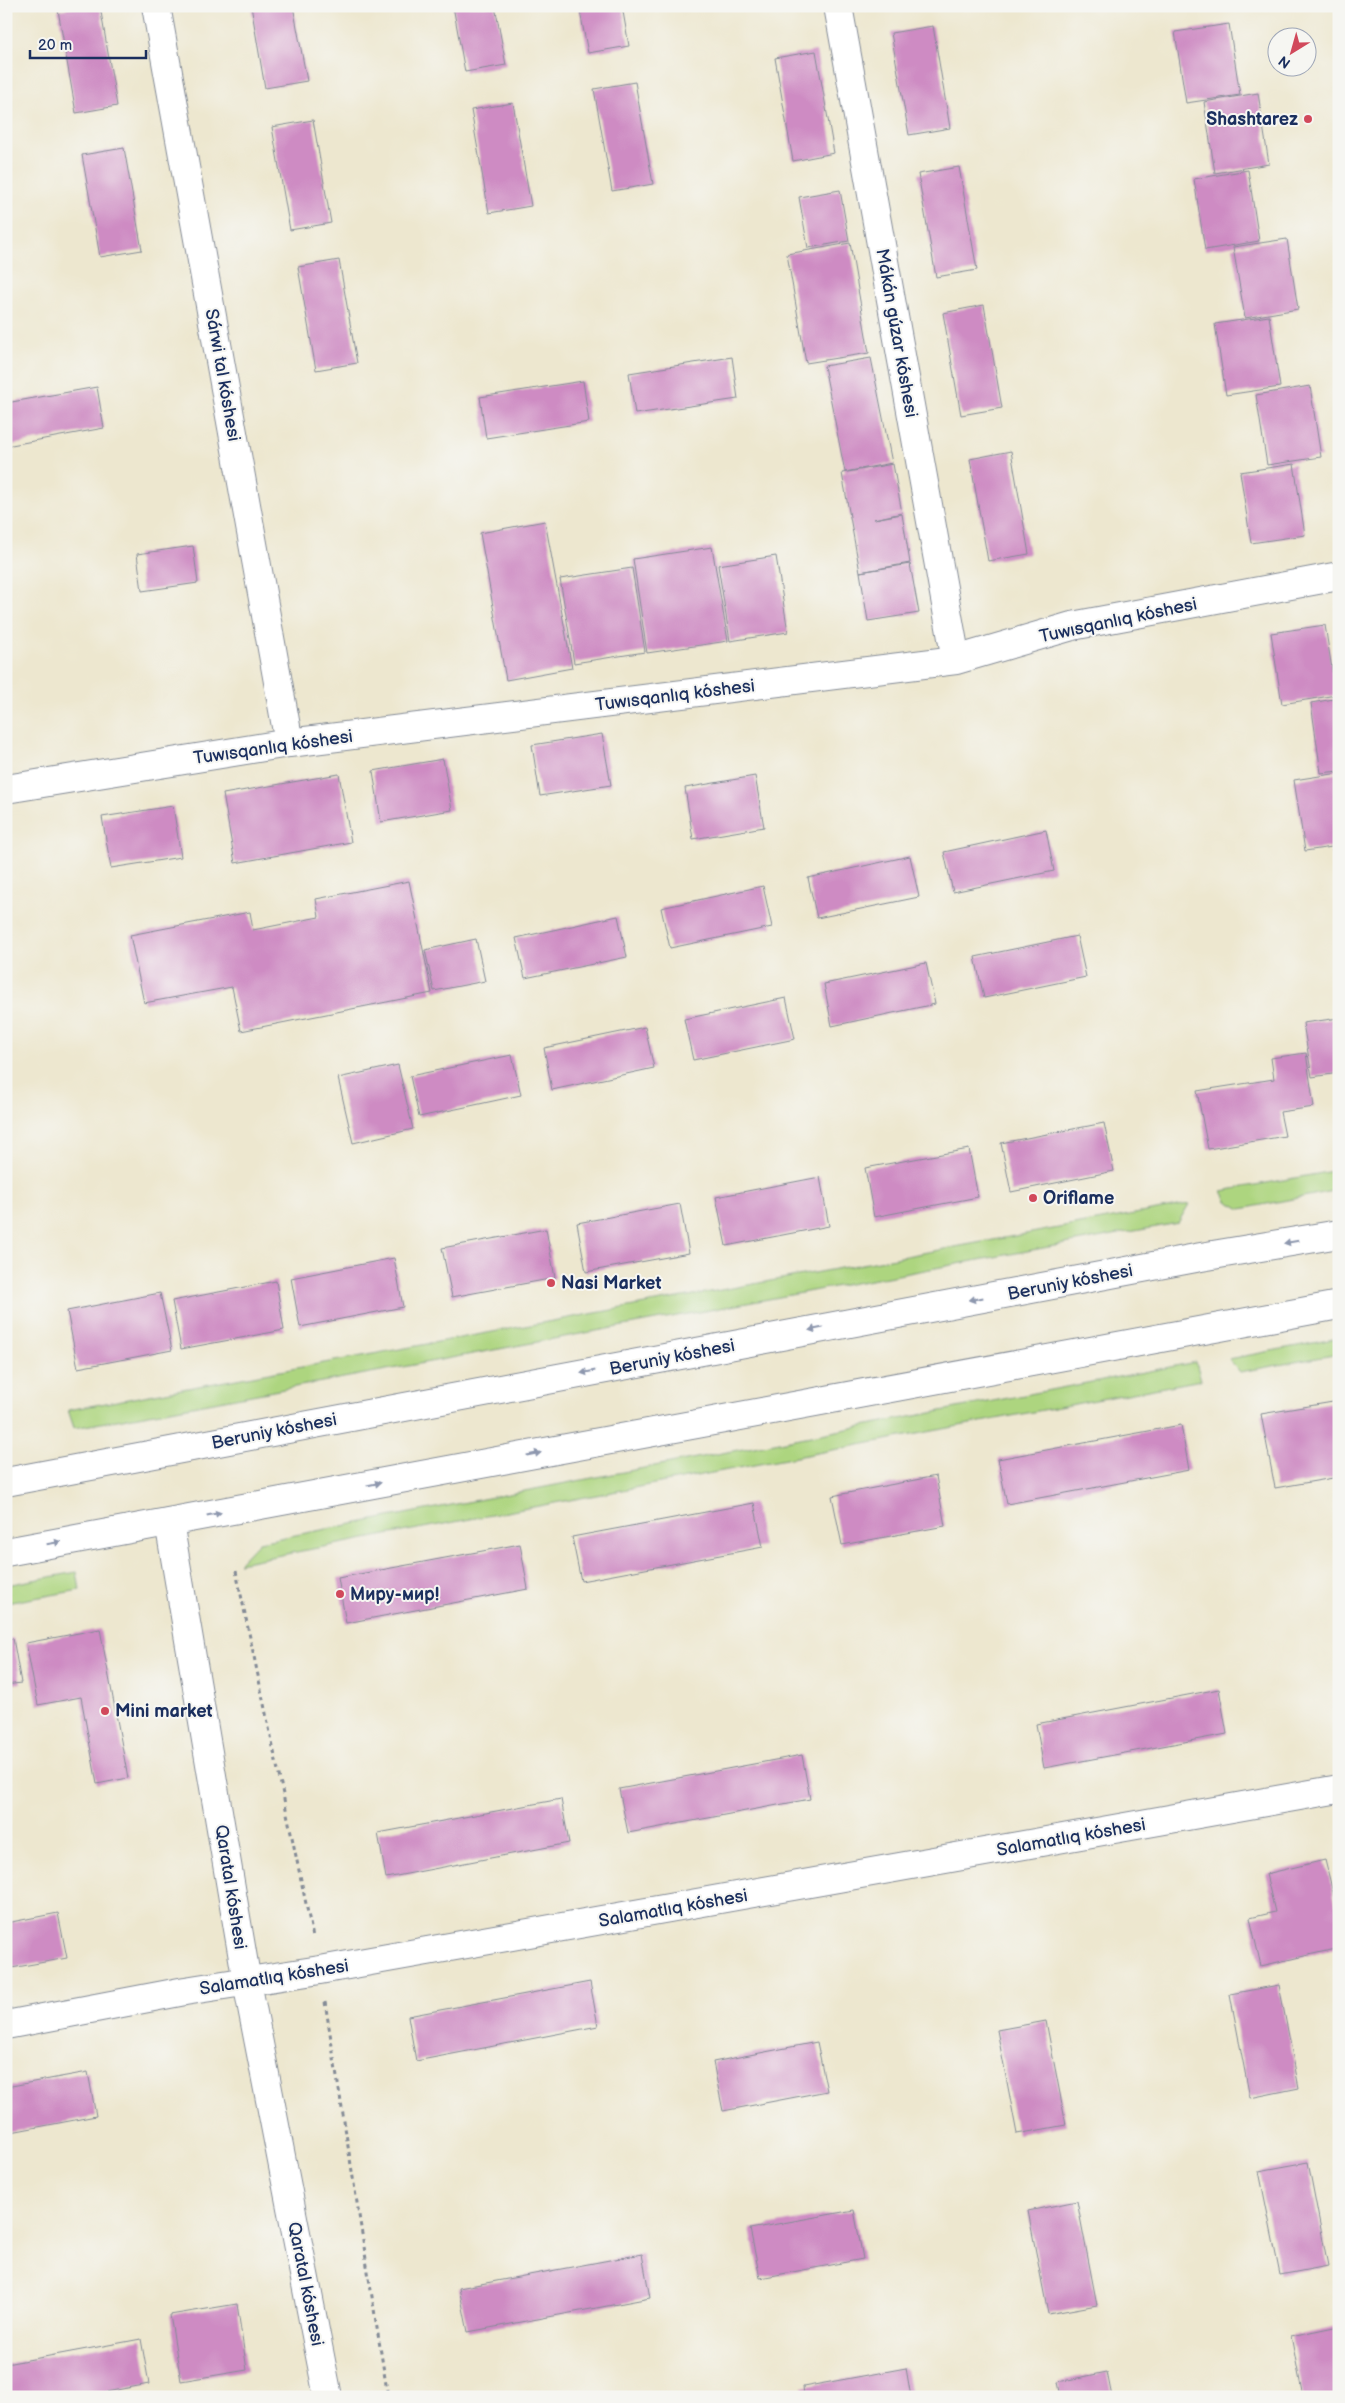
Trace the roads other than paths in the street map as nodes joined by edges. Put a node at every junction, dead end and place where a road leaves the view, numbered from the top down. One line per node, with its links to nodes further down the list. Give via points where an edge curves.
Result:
1 (156, 6): 5 (street, Sárwi tal kóshesi)
2 (838, 6): 4 (street, Mákán gúzar kóshesi)
3 (1339, 576): 4 (street, Tuwısqanlıq kóshesi, via 1072,626)
4 (956, 660): 5 (street, Tuwısqanlıq kóshesi)
5 (289, 743): 6 (street, Tuwısqanlıq kóshesi)
6 (6, 789)
7 (1339, 1234): 9 (street, Beruniy kóshesi, one-way to 9, via 1201,1257)
8 (1339, 1305): 10 (street, one-way to 8)
9 (6, 1482)
10 (169, 1522): 11 (street, one-way to 10); 13 (street, Qaratal kóshesi)
11 (6, 1552)
12 (1339, 1789): 13 (street, Salamatlıq kóshesi)
13 (246, 1982): 14 (street, Salamatlıq kóshesi); 15 (street, Qaratal kóshesi)
14 (6, 2025)
15 (328, 2397)

